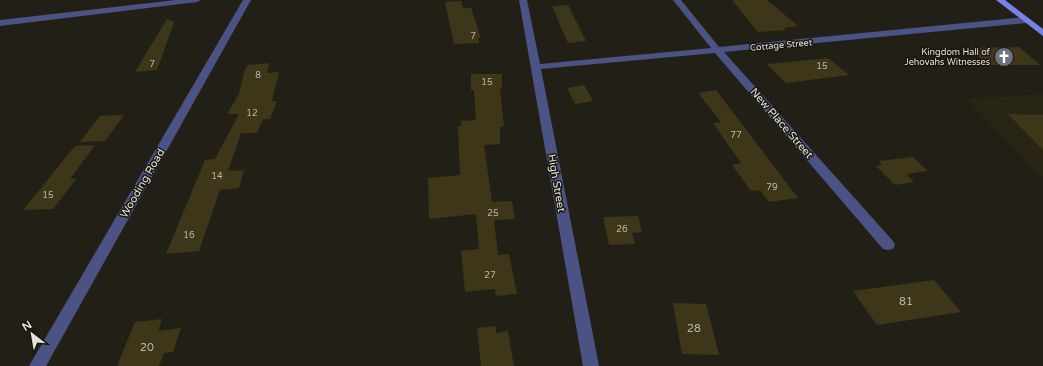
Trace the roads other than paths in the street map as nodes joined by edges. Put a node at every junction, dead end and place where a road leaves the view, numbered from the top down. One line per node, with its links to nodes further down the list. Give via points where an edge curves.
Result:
1 (197, 0): 6 (street)
2 (247, 0): 13 (street, Wooding Road)
3 (523, 0): 11 (street, High Street)
4 (677, 0): 10 (street, New Place Street)
5 (1000, 0): 7 (main road)
6 (159, 2): 8 (street)
7 (1026, 20): 9 (main road); 10 (street, Cottage Street)
8 (0, 23)
9 (1043, 33)
10 (718, 51): 11 (street, Cottage Street); 12 (street, New Place Street)
11 (536, 67): 14 (street, High Street)
12 (888, 245)
13 (37, 366)
14 (591, 366)

